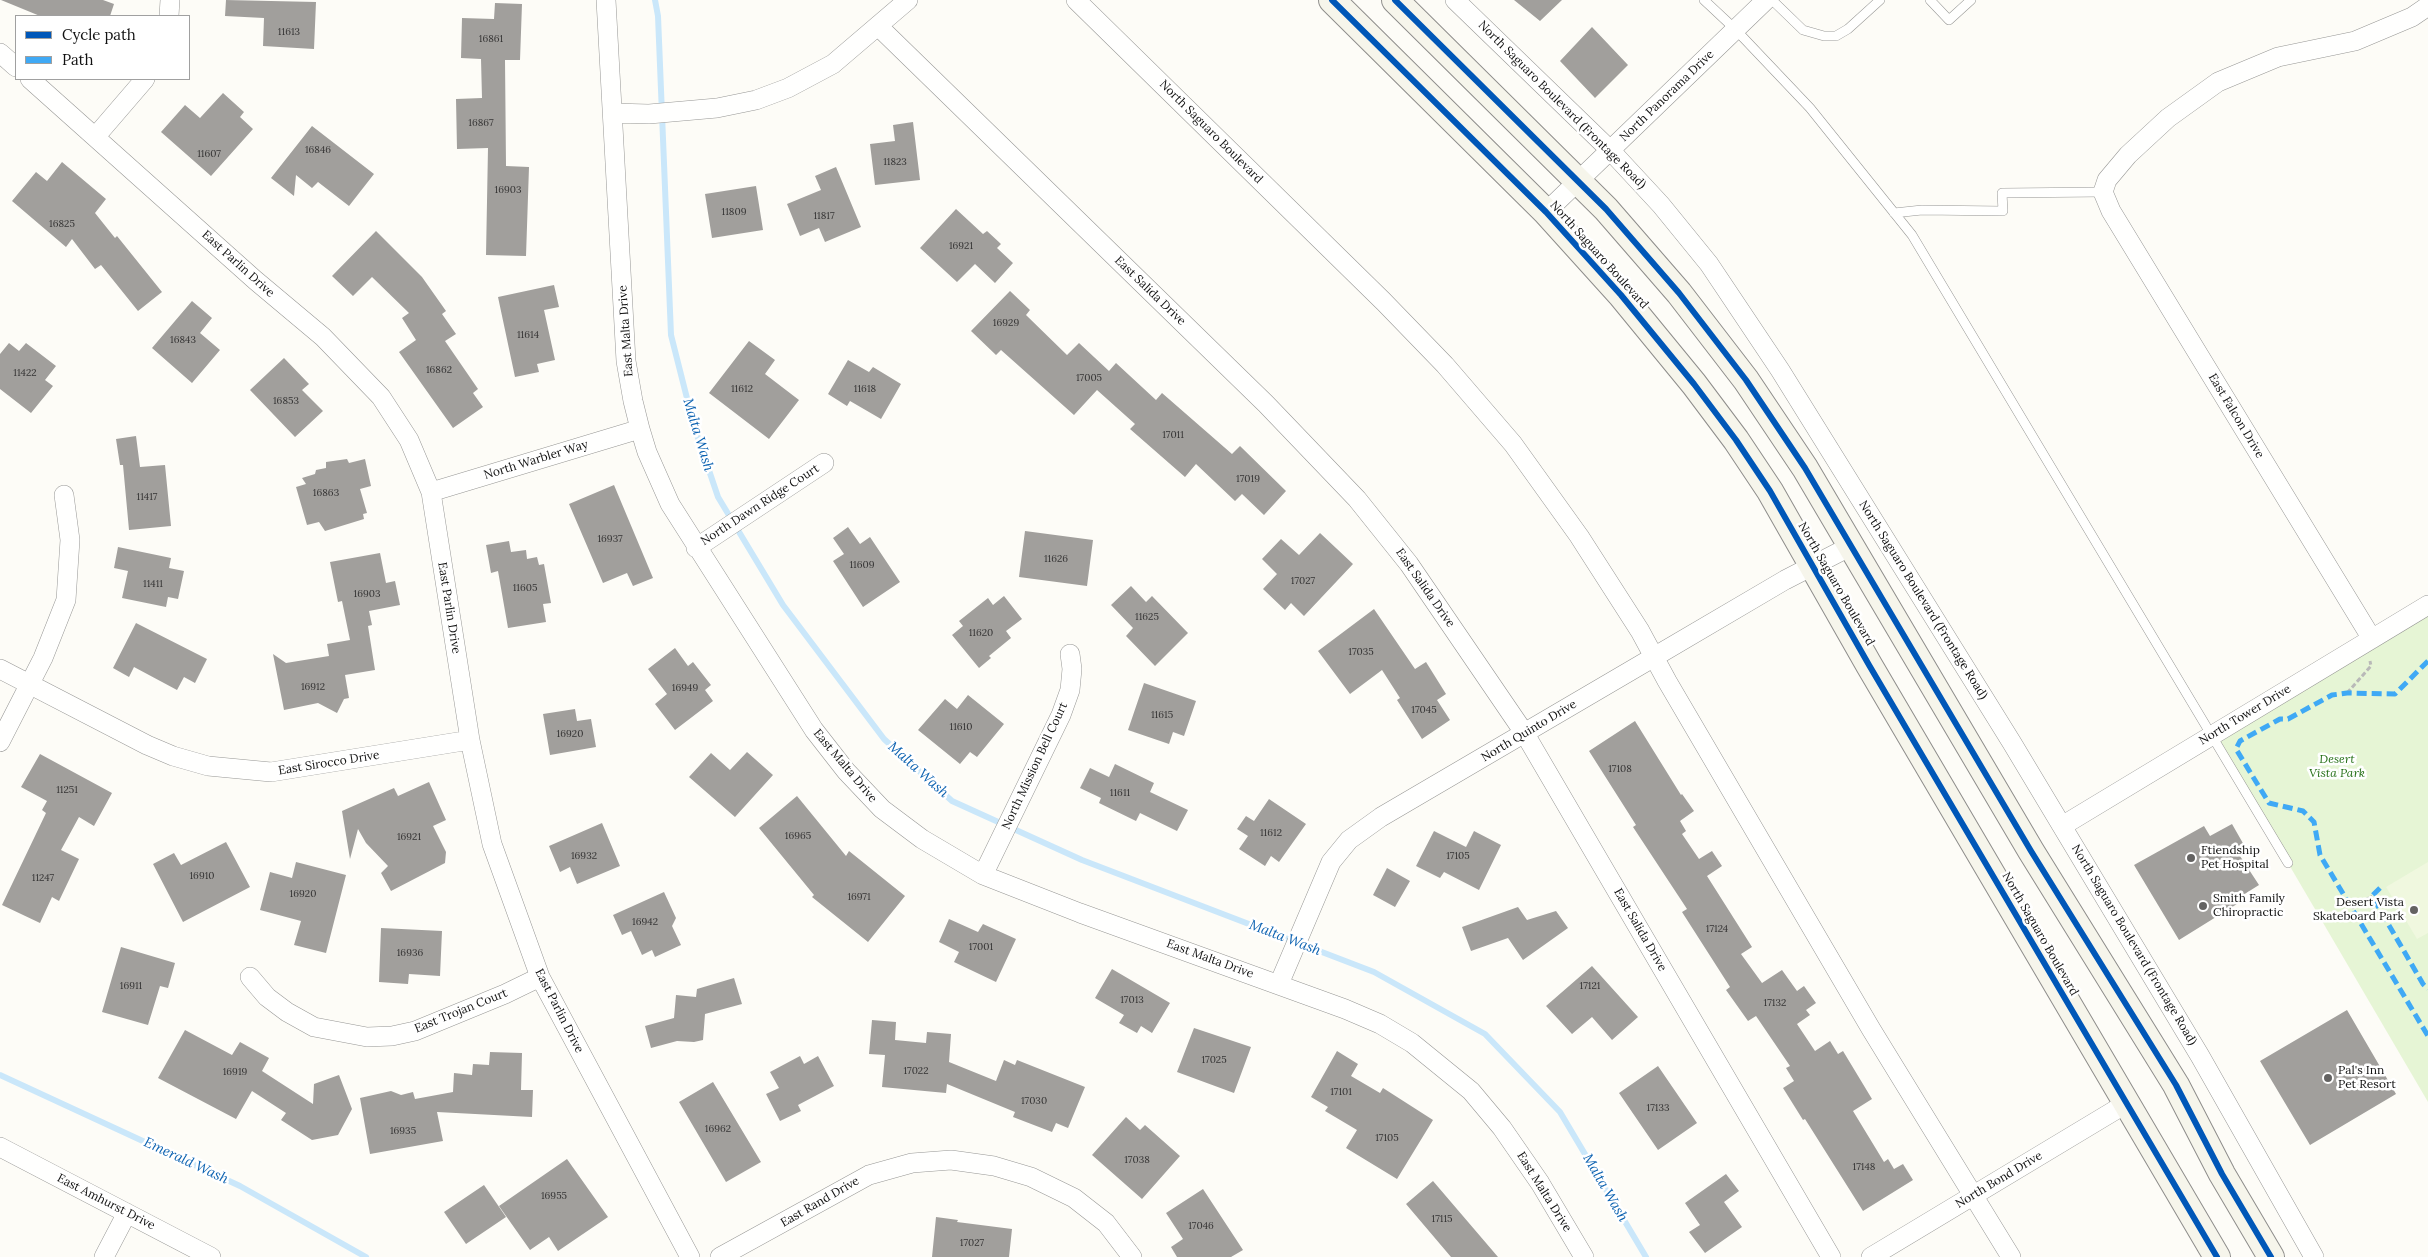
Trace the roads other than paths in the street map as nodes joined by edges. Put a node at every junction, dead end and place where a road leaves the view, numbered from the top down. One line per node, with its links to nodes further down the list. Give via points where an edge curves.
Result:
1 (170, 0): 15 (street)
2 (606, 0): 22 (street, East Malta Drive)
3 (908, 0): 16 (street)
4 (1076, 0): 39 (street, North Saguaro Boulevard, via 1445,365 1512,444 1579,536)
5 (1332, 0): 27 (main road, North Saguaro Boulevard)
6 (1395, 0): 25 (main road)
7 (1455, 0): 24 (street, North Saguaro Boulevard (Frontage Road))
8 (1704, 0): 17 (lane)
9 (1766, 0): 17 (street, North Panorama Drive)
10 (1772, 0): 11 (lane, via 1803,30 1824,36 1836,36 1848,29)
11 (1880, 0)
12 (1930, 0): 13 (lane, via 1949,20)
13 (1971, 0)
14 (2428, 6): 26 (street, via 2412,17 2355,41 2278,57 2218,82 2168,118 2128,155 2107,180)
15 (169, 15)
16 (879, 27): 22 (street, via 814,76 756,100 717,108 650,114); 42 (street, East Salida Drive, via 1266,404 1357,499 1410,564)
17 (1735, 30): 24 (street, North Panorama Drive); 28 (lane, via 1810,108)
18 (0, 53): 19 (street)
19 (15, 66)
20 (31, 80): 23 (street, East Parlin Drive)
21 (143, 80): 23 (street)
22 (613, 113): 29 (street, East Malta Drive, via 626,361)
23 (96, 136): 31 (street, East Parlin Drive, via 255,280 323,336 381,397 409,440)
24 (1610, 150): 25 (street, North Panorama Drive); 46 (street, North Saguaro Boulevard (Frontage Road), via 1709,264 1780,370)
25 (1578, 182): 27 (street, North Panorama Drive); 33 (main road, via 1606,209 1679,293 1746,380 1805,468)
26 (2103, 192): 28 (lane, via 2002,193 2003,212 1922,210); 37 (street, East Falcon Drive)
27 (1546, 212): 35 (main road, North Saguaro Boulevard, via 1621,294 1694,384 1770,491)
28 (1894, 213): 43 (lane, via 1912,234)
29 (640, 429): 31 (street, North Warbler Way); 34 (street, East Malta Drive, via 670,504)
30 (824, 463): 34 (street, North Dawn Ridge Court)
31 (430, 492): 44 (street, East Parlin Drive)
32 (64, 495): 41 (street, via 70,540 66,600)
33 (1850, 546): 35 (street, North Quinto Drive); 66 (main road, via 2031,851 2176,1085 2222,1174)
34 (696, 548): 48 (street, East Malta Drive, via 814,730 846,772 882,810)
35 (1813, 566): 39 (street, North Quinto Drive); 52 (main road, North Saguaro Boulevard)
36 (2428, 605): 37 (street, North Tower Drive)
37 (2372, 639): 43 (street, North Tower Drive)
38 (1070, 654): 48 (street, North Mission Bell Court, via 1070,690 1061,715)
39 (1654, 657): 42 (street, North Quinto Drive); 54 (street, North Saguaro Boulevard, via 1871,1029)
40 (0, 669): 41 (street, East Sirocco Drive)
41 (30, 685): 44 (street, East Sirocco Drive, via 173,756 240,771 304,769); 45 (street)
42 (1525, 734): 51 (street, North Quinto Drive, via 1381,817 1349,840 1331,862); 62 (street, East Salida Drive)
43 (2213, 735): 46 (street, North Tower Drive); 47 (lane)
44 (470, 740): 50 (street, East Parlin Drive, via 492,844)
45 (0, 742)
46 (2062, 826): 67 (street, North Saguaro Boulevard (Frontage Road), via 2200,1056)
47 (2288, 862)
48 (983, 875): 51 (street, East Malta Drive)
49 (250, 977): 50 (street, East Trojan Court, via 267,997 314,1027 367,1036 392,1036 415,1031)
50 (540, 977): 58 (street, East Parlin Drive)
51 (1279, 984): 61 (street, East Malta Drive, via 1380,1024 1412,1043 1471,1091 1502,1128 1540,1183)
52 (2127, 1104): 54 (street, North Bond Drive); 65 (main road, North Saguaro Boulevard)
53 (0, 1147): 55 (street, East Amhurst Drive)
54 (1974, 1195): 63 (street, North Bond Drive); 64 (street, North Saguaro Boulevard)
55 (127, 1212): 56 (street); 57 (street, East Amhurst Drive)
56 (104, 1257)
57 (211, 1257)
58 (690, 1257)
59 (720, 1257): 60 (street, East Rand Drive, via 869,1174 912,1163 951,1160 994,1166 1031,1177 1074,1198 1106,1223)
60 (1132, 1257)
61 (1584, 1257)
62 (1831, 1257)
63 (1871, 1257)
64 (2011, 1257)
65 (2217, 1257)
66 (2271, 1257)
67 (2314, 1257)

